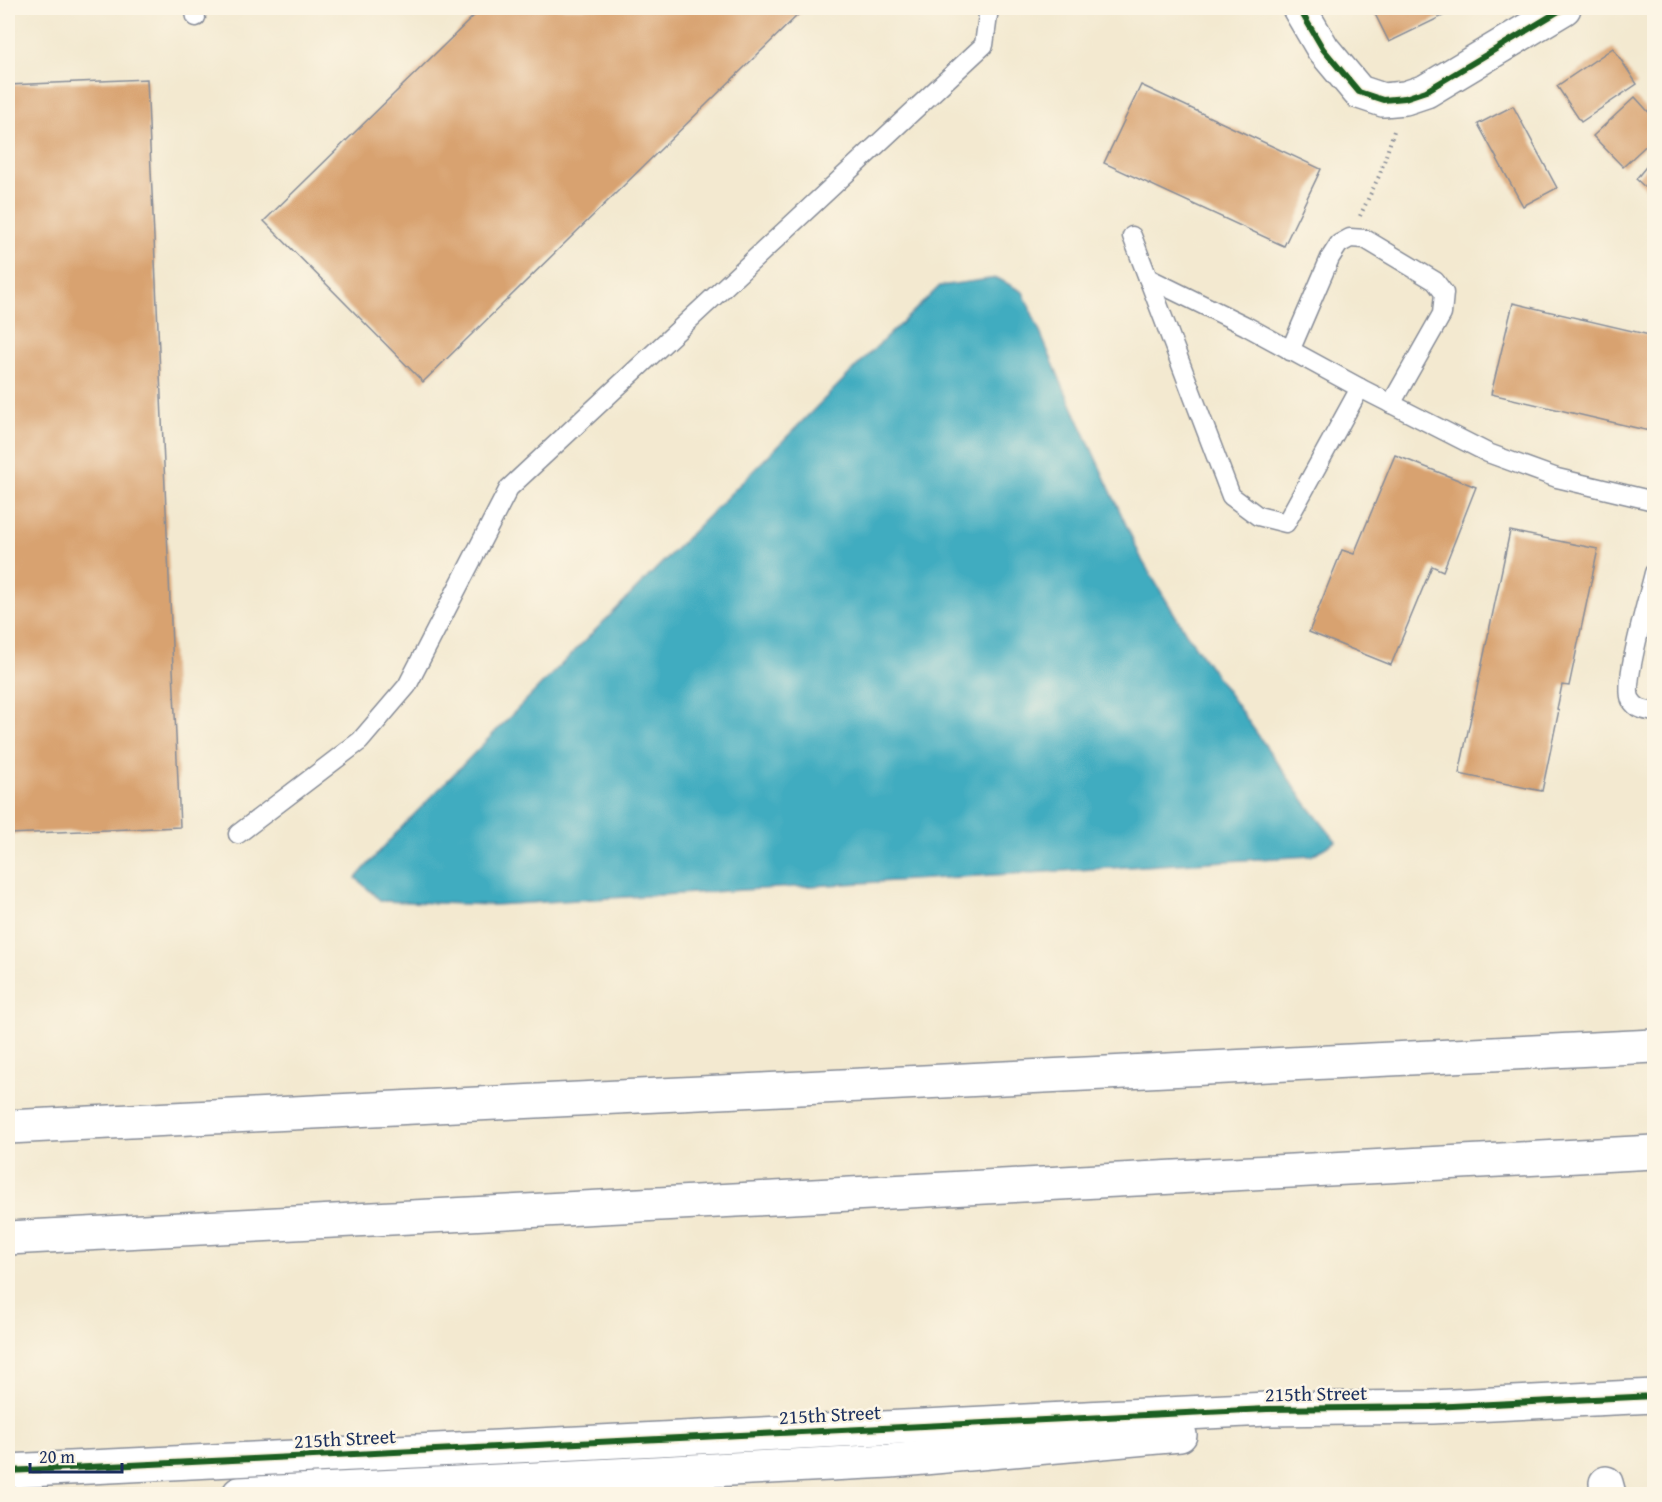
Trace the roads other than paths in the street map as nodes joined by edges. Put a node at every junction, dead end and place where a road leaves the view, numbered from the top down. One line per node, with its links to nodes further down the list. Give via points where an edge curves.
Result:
1 (989, 8): 12 (lane, via 984,45 509,488 407,686 360,741)
2 (1299, 8): 3 (main road, via 1323,48 1359,92 1383,100 1426,91)
3 (1564, 8)
4 (1132, 236): 5 (lane)
5 (1148, 278): 6 (lane); 7 (lane, via 1231,496 1258,516 1286,523)
6 (1290, 351): 7 (lane); 8 (lane, via 1339,244 1350,238 1365,239 1435,281 1444,293 1442,314)
7 (1360, 388): 8 (lane)
8 (1391, 404): 9 (lane, via 1488,453 1557,478)
9 (1654, 501)
10 (1654, 573): 11 (lane, via 1630,680 1630,698 1638,709)
11 (1654, 712)
12 (238, 834)
13 (1654, 1046): 14 (main road)
14 (8, 1127)
15 (1654, 1152): 16 (main road)
16 (8, 1238)
17 (1654, 1396): 18 (main road, 215th Street)
18 (1432, 1407): 19 (main road, 215th Street, via 1256,1410); 21 (main road, 215th Street, via 1272,1427)
19 (584, 1443): 20 (main road, 215th Street); 21 (lane)
20 (8, 1471)
21 (586, 1485): 22 (main road, 215th Street)
22 (238, 1494)

